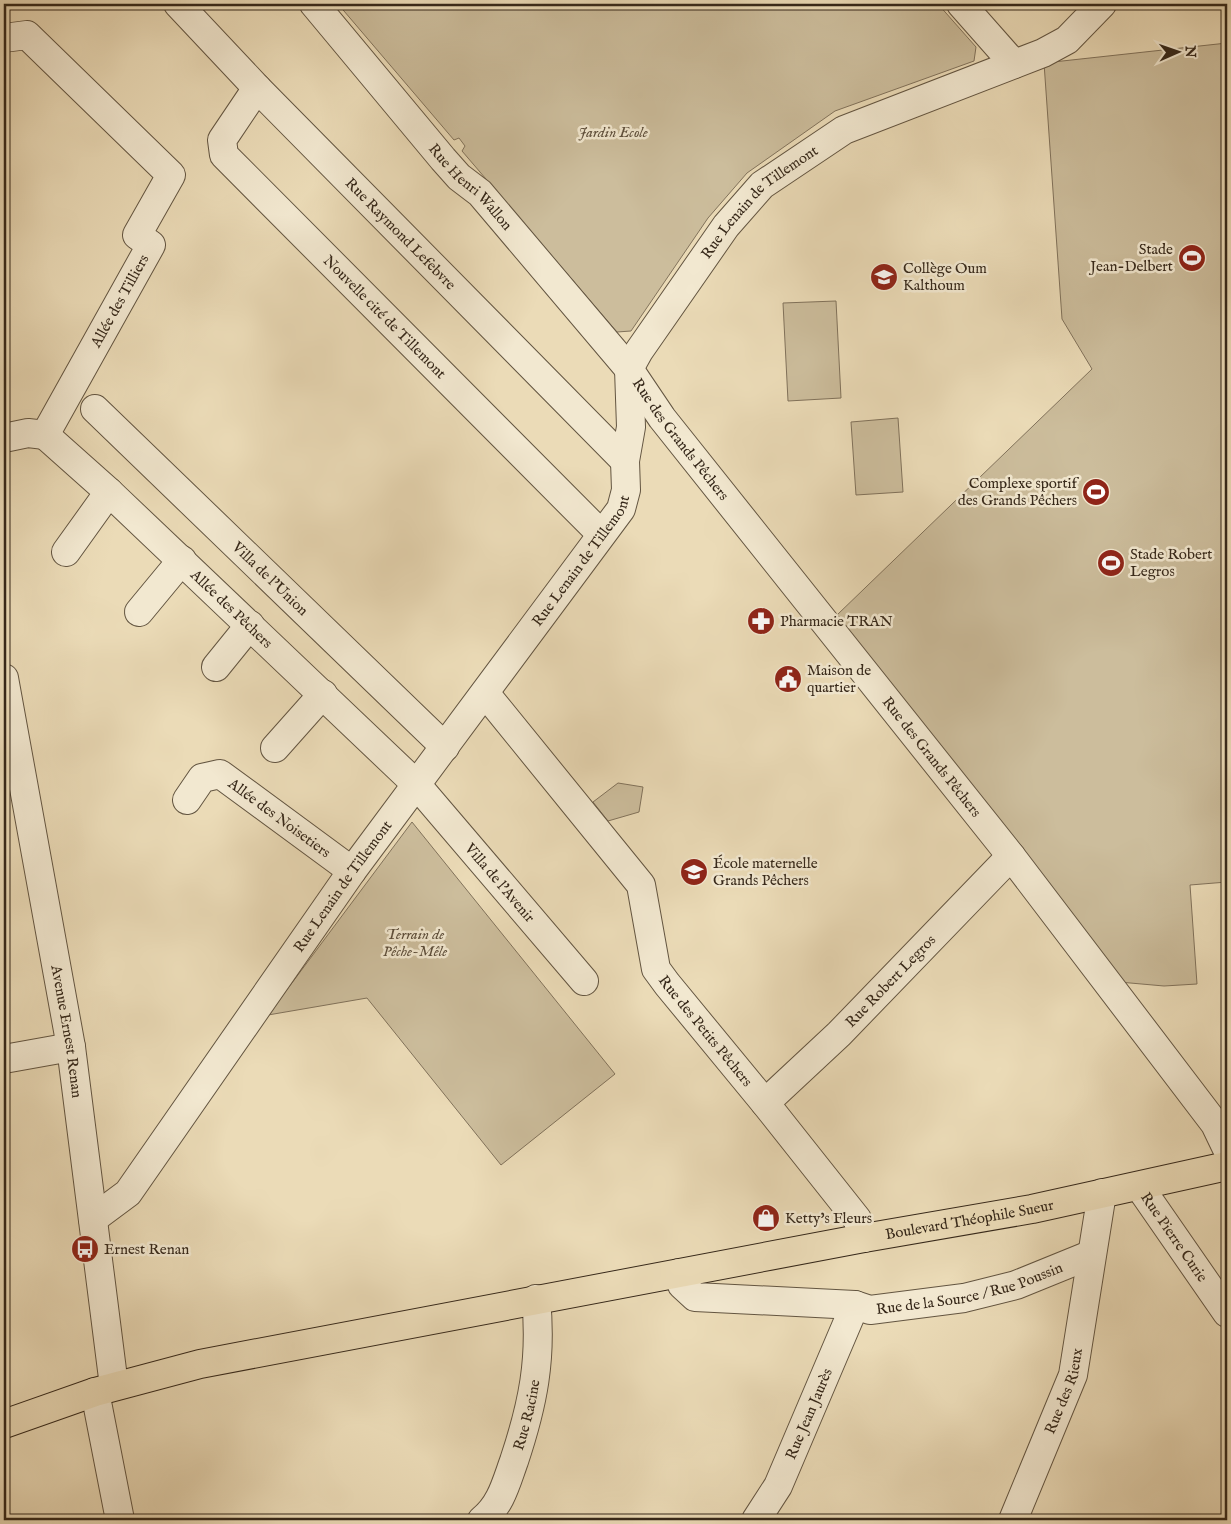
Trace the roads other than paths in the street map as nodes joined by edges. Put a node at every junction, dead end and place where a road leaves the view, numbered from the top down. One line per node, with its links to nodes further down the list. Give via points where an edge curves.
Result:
1 (178, 4): 7 (street, Rue Raymond Lefebvre)
2 (314, 4): 8 (street, Rue Henri Wallon, via 443,159 480,193)
3 (961, 4): 6 (street)
4 (1102, 4): 6 (street, Rue Lenain de Tillemont, via 1067,40)
5 (4, 38): 10 (street, Allée des Tilliers, via 27,35 171,175 137,235 151,245)
6 (1014, 64): 8 (street, Rue Lenain de Tillemont, via 844,130 762,185 726,226)
7 (257, 88): 12 (street, Rue Raymond Lefebvre); 14 (street, Nouvelle cité de Tillemont, via 222,140 224,154)
8 (629, 369): 12 (street, Rue Lenain de Tillemont, via 631,427); 28 (street, Rue des Grands Pêchers, via 662,418)
9 (95, 409): 23 (street, Villa de l'Union)
10 (45, 435): 11 (street, via 28,433); 13 (street, Allée des Pêchers)
11 (4, 438)
12 (625, 461): 14 (street, Rue Lenain de Tillemont, via 626,490 621,508)
13 (109, 492): 15 (street); 16 (street, Allée des Pêchers)
14 (601, 534): 21 (street, Rue Lenain de Tillemont)
15 (66, 552)
16 (182, 560): 17 (street); 18 (street, Allée des Pêchers)
17 (139, 612)
18 (250, 625): 19 (street); 22 (street, Allée des Pêchers)
19 (216, 667)
20 (4, 678): 25 (street, Avenue Ernest Renan)
21 (485, 693): 23 (street, Rue Lenain de Tillemont); 33 (street, Rue des Petits Pêchers, via 641,885 656,970)
22 (323, 694): 24 (street); 26 (street, Allée des Pêchers)
23 (445, 747): 26 (street, Rue Lenain de Tillemont)
24 (275, 748)
25 (10, 751): 31 (street, Avenue Ernest Renan)
26 (416, 784): 29 (street, Rue Lenain de Tillemont); 30 (street, Villa de l'Avenir)
27 (187, 800): 29 (street, Allée des Noisetiers, via 202,778 220,774)
28 (1012, 856): 33 (street, Rue Robert Legros, via 839,1034); 34 (street, Rue des Grands Pêchers, via 1215,1124)
29 (352, 871): 38 (street, Rue Lenain de Tillemont, via 128,1193)
30 (584, 981)
31 (71, 1047): 32 (street); 38 (street, Avenue Ernest Renan)
32 (4, 1059)
33 (765, 1103): 39 (street, Rue des Petits Pêchers, via 859,1222)
34 (1227, 1148)
35 (1227, 1166): 36 (main road, Boulevard Théophile Sueur)
36 (1139, 1186): 37 (main road, Boulevard Théophile Sueur); 44 (street, Rue Pierre Curie)
37 (1102, 1193): 39 (main road, Boulevard Théophile Sueur, via 1032,1209); 40 (street, Rue des Rieux)
38 (93, 1219): 45 (street, Avenue Ernest Renan)
39 (864, 1238): 41 (main road, Boulevard Théophile Sueur)
40 (1090, 1255): 43 (street, Rue de la Source / Rue Poussin, via 1016,1285 964,1298 870,1310); 50 (street, Rue des Rieux, via 1073,1375)
41 (679, 1273): 42 (main road, Boulevard Théophile Sueur); 43 (street, Rue de la Source / Rue Poussin, via 682,1284 695,1297)
42 (536, 1299): 45 (main road, Boulevard Théophile Sueur, via 210,1362); 48 (street, Rue Racine, via 539,1324 536,1380 529,1416 500,1499)
43 (855, 1305): 49 (street, Rue Jean Jaurès, via 778,1486)
44 (1227, 1313)
45 (104, 1389): 46 (main road, Boulevard Théophile Sueur); 47 (street, Avenue Ernest Renan)
46 (4, 1424)
47 (120, 1520)
48 (482, 1520)
49 (756, 1520)
50 (1013, 1520)

